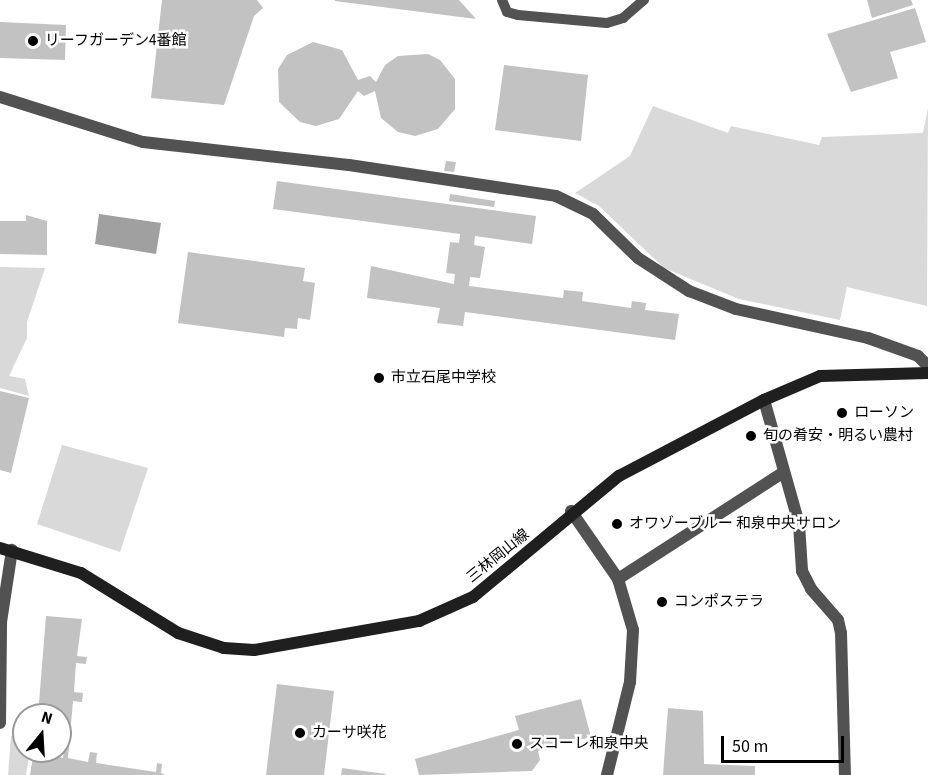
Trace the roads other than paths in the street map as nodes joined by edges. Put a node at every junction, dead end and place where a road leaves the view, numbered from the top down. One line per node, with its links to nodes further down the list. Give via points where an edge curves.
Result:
1 (502, 0): 2 (lane, via 507,12 518,15 608,23 623,18)
2 (644, 0)
3 (0, 97): 4 (street, via 143,142 556,196 593,214 638,258 688,291 736,309 868,338 918,356)
4 (928, 366)
5 (928, 373): 6 (main road, 三林岡山線, via 820,376)
6 (764, 400): 7 (street); 8 (main road, 三林岡山線, via 619,476)
7 (784, 472): 10 (street); 13 (street, via 799,524 805,581 838,620 841,633)
8 (570, 511): 9 (main road, 三林岡山線, via 518,562 473,597 418,621 254,650 224,648 178,633 81,573); 10 (street)
9 (6, 549): 11 (street)
10 (618, 579): 12 (street, via 633,630 634,657)
11 (0, 723)
12 (607, 775)
13 (845, 775)

